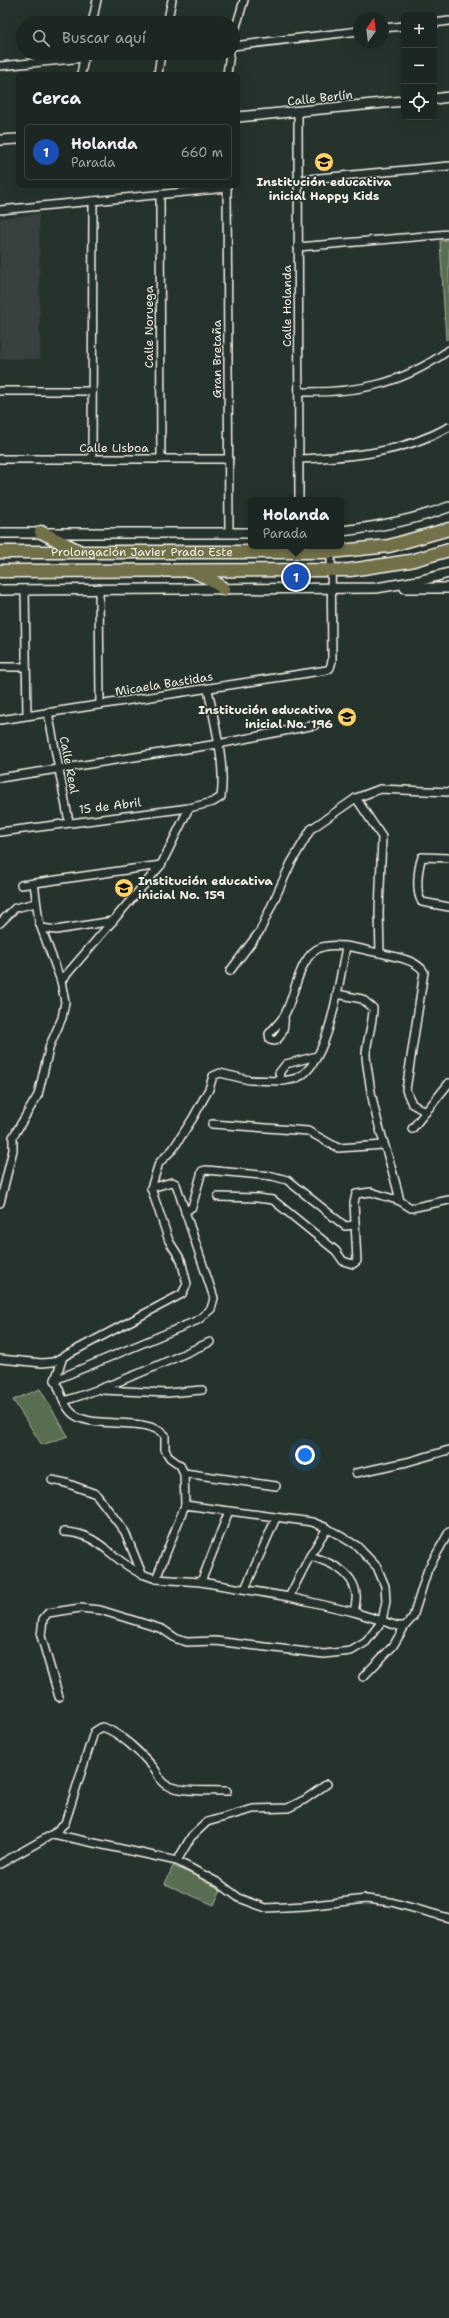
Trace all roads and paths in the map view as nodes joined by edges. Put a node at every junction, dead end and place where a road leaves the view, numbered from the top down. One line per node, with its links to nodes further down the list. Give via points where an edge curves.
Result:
1 (97, 0): 4 (street)
2 (172, 0): 5 (street)
3 (244, 0): 6 (street)
4 (94, 16)
5 (168, 16)
6 (239, 16)
7 (449, 21): 8 (street)
8 (437, 22)
9 (401, 26): 10 (street)
10 (389, 27)
11 (353, 32): 12 (street)
12 (240, 45)
13 (46, 60): 17 (street)
14 (84, 60): 18 (street)
15 (160, 60): 19 (street)
16 (229, 60): 20 (street)
17 (0, 66)
18 (81, 72)
19 (158, 72)
20 (227, 72)
21 (449, 97): 22 (street)
22 (437, 98)
23 (401, 102): 24 (street, Calle Berlín)
24 (298, 112): 25 (street, Calle Berlín); 29 (street, Calle Holanda)
25 (240, 117)
26 (16, 139): 27 (street)
27 (0, 140)
28 (449, 166): 29 (street)
29 (298, 180): 36 (street, Calle Holanda)
30 (217, 188): 32 (street)
31 (227, 188): 45 (street, Gran Bretaña)
32 (160, 194): 33 (street); 44 (street, Calle Noruega)
33 (93, 201): 34 (street); 39 (street)
34 (0, 210)
35 (449, 234): 36 (street)
36 (298, 247): 40 (street, Calle Holanda)
37 (449, 350): 40 (street, via 414,371 378,385 339,392)
38 (0, 391): 39 (street)
39 (92, 391): 43 (street)
40 (299, 392): 46 (street, Calle Holanda)
41 (449, 427): 46 (street, via 413,443 383,451 348,457)
42 (0, 459): 43 (street, Calle Lisboa)
43 (92, 459): 44 (street, Calle Lisboa)
44 (161, 459): 45 (street, Calle Lisboa)
45 (229, 459): 52 (street, Gran Bretaña)
46 (299, 459): 47 (street, Calle Holanda)
47 (299, 497)
48 (449, 506): 50 (street, via 424,516 379,527)
49 (449, 529): 55 (main road, Prolongación Javier Prado Este, via 389,546)
50 (344, 531)
51 (41, 532): 52 (street, Prolongación Javier Prado Este); 54 (street, Prolongación Javier Prado Este); 59 (main road)
52 (229, 532): 53 (street, Prolongación Javier Prado Este)
53 (248, 532)
54 (0, 533)
55 (344, 548)
56 (331, 549): 59 (main road, Prolongación Javier Prado Este); 62 (street)
57 (449, 550): 62 (main road, Prolongación Javier Prado Este, via 391,565)
58 (0, 552): 59 (main road, Prolongación Javier Prado Este)
59 (82, 553)
60 (190, 570): 61 (main road, Prolongación Javier Prado Este); 62 (main road, Prolongación Javier Prado Este); 68 (main road, via 212,580)
61 (0, 571)
62 (331, 571): 69 (street)
63 (449, 573): 65 (street)
64 (99, 588): 67 (street); 68 (street); 74 (street)
65 (376, 588): 66 (street); 69 (street)
66 (449, 588)
67 (24, 589): 70 (street); 72 (street)
68 (224, 589): 69 (street)
69 (331, 589): 73 (street, Micaela Bastidas, via 330,668)
70 (0, 590)
71 (0, 667): 72 (street)
72 (26, 667): 76 (street)
73 (208, 689): 74 (street, Micaela Bastidas); 79 (street)
74 (100, 705): 75 (street, Micaela Bastidas)
75 (48, 712): 76 (street, Micaela Bastidas); 80 (street, Calle Real)
76 (27, 715): 77 (street, Micaela Bastidas)
77 (0, 720)
78 (316, 725): 79 (street)
79 (218, 744): 80 (street); 84 (street, 15 de Abril, via 222,797)
80 (58, 769): 81 (street); 85 (street, Calle Real)
81 (0, 778)
82 (449, 792): 83 (street, via 380,789)
83 (356, 798): 97 (street, via 382,838); 98 (street, via 315,826 304,839 260,931)
84 (189, 808): 85 (street, 15 de Abril); 88 (street)
85 (69, 822): 86 (street, 15 de Abril)
86 (0, 832)
87 (449, 858): 92 (street, via 422,857 419,898 422,902)
88 (161, 865): 89 (street); 93 (street)
89 (34, 883): 90 (street); 91 (street)
90 (21, 885)
91 (36, 903): 94 (street, via 15,908); 95 (street)
92 (449, 907)
93 (113, 921): 95 (street, via 56,930); 99 (street)
94 (0, 923)
95 (42, 928): 99 (street)
96 (346, 947): 97 (street); 100 (street); 101 (street, via 322,947 313,951 302,968)
97 (380, 953): 105 (street, via 412,962 424,972 406,1090 412,1104)
98 (230, 971)
99 (61, 981): 113 (street, via 65,1002 62,1018 50,1045 38,1095 14,1136)
100 (337, 994): 102 (street, via 331,1025); 108 (street, via 362,999 373,1008 366,1054 370,1089)
101 (284, 1016)
102 (317, 1056): 103 (street, via 298,1078); 103 (street, via 286,1064 279,1072)
103 (282, 1081): 109 (street, via 250,1080 220,1073 213,1076 193,1118 159,1163)
104 (449, 1083): 105 (street)
105 (426, 1112): 107 (street)
106 (212, 1124): 108 (street, via 308,1132 338,1148)
107 (412, 1129)
108 (384, 1145): 112 (street)
109 (151, 1188): 114 (street, via 174,1182); 117 (street, via 169,1241 181,1260 187,1284 182,1294 102,1334)
110 (218, 1197): 115 (street, via 273,1200 336,1251 343,1262 353,1264 357,1261)
111 (449, 1200): 112 (street, via 411,1208)
112 (400, 1201): 115 (street, via 371,1192 356,1194)
113 (0, 1203)
114 (185, 1212): 115 (street, via 192,1207 202,1171 214,1170 287,1180 341,1223 350,1227); 119 (street, via 214,1298 211,1309 198,1320)
115 (355, 1225)
116 (210, 1342): 120 (street)
117 (63, 1357): 118 (street, via 53,1362 42,1363); 119 (street)
118 (0, 1359)
119 (55, 1380): 122 (street)
120 (100, 1390): 121 (street, via 167,1393); 122 (street)
121 (202, 1390)
122 (64, 1401): 124 (street, via 70,1412 85,1420 160,1430 164,1435 170,1458 180,1465)
123 (449, 1450): 125 (street)
124 (184, 1473): 127 (street); 128 (street)
125 (356, 1473)
126 (52, 1480): 135 (street, via 96,1494 125,1532)
127 (276, 1486)
128 (185, 1505): 129 (street); 136 (street)
129 (229, 1511): 130 (street); 137 (street)
130 (276, 1518): 131 (street, via 312,1522); 138 (street)
131 (327, 1528): 134 (street); 141 (street, via 357,1546 377,1567 385,1586 386,1601)
132 (64, 1532): 135 (street, via 78,1532 96,1540 128,1568)
133 (449, 1532): 142 (street, via 428,1569 413,1617)
134 (310, 1556): 139 (street); 140 (street, via 327,1561 343,1571 353,1583 356,1594)
135 (142, 1574): 136 (street)
136 (156, 1579): 137 (street)
137 (201, 1582): 138 (street)
138 (246, 1589): 139 (street)
139 (290, 1597): 140 (street)
140 (354, 1612): 141 (street)
141 (382, 1621): 142 (street); 144 (street, via 366,1642 351,1651 324,1654 215,1641 187,1642 162,1629 100,1610 80,1608 48,1613 43,1619 41,1636)
142 (405, 1626): 143 (street, via 393,1646)
143 (363, 1677)
144 (59, 1698)
145 (327, 1784): 148 (street, via 288,1808 253,1809 207,1822 191,1838)
146 (227, 1791): 147 (street, via 179,1789 166,1785 160,1781 156,1770 144,1757 112,1730 102,1727 94,1732 65,1822)
147 (53, 1834): 148 (street); 149 (street)
148 (177, 1862): 150 (street, via 219,1883 239,1898 266,1908 366,1899 391,1902)
149 (0, 1864)
150 (449, 1918)

